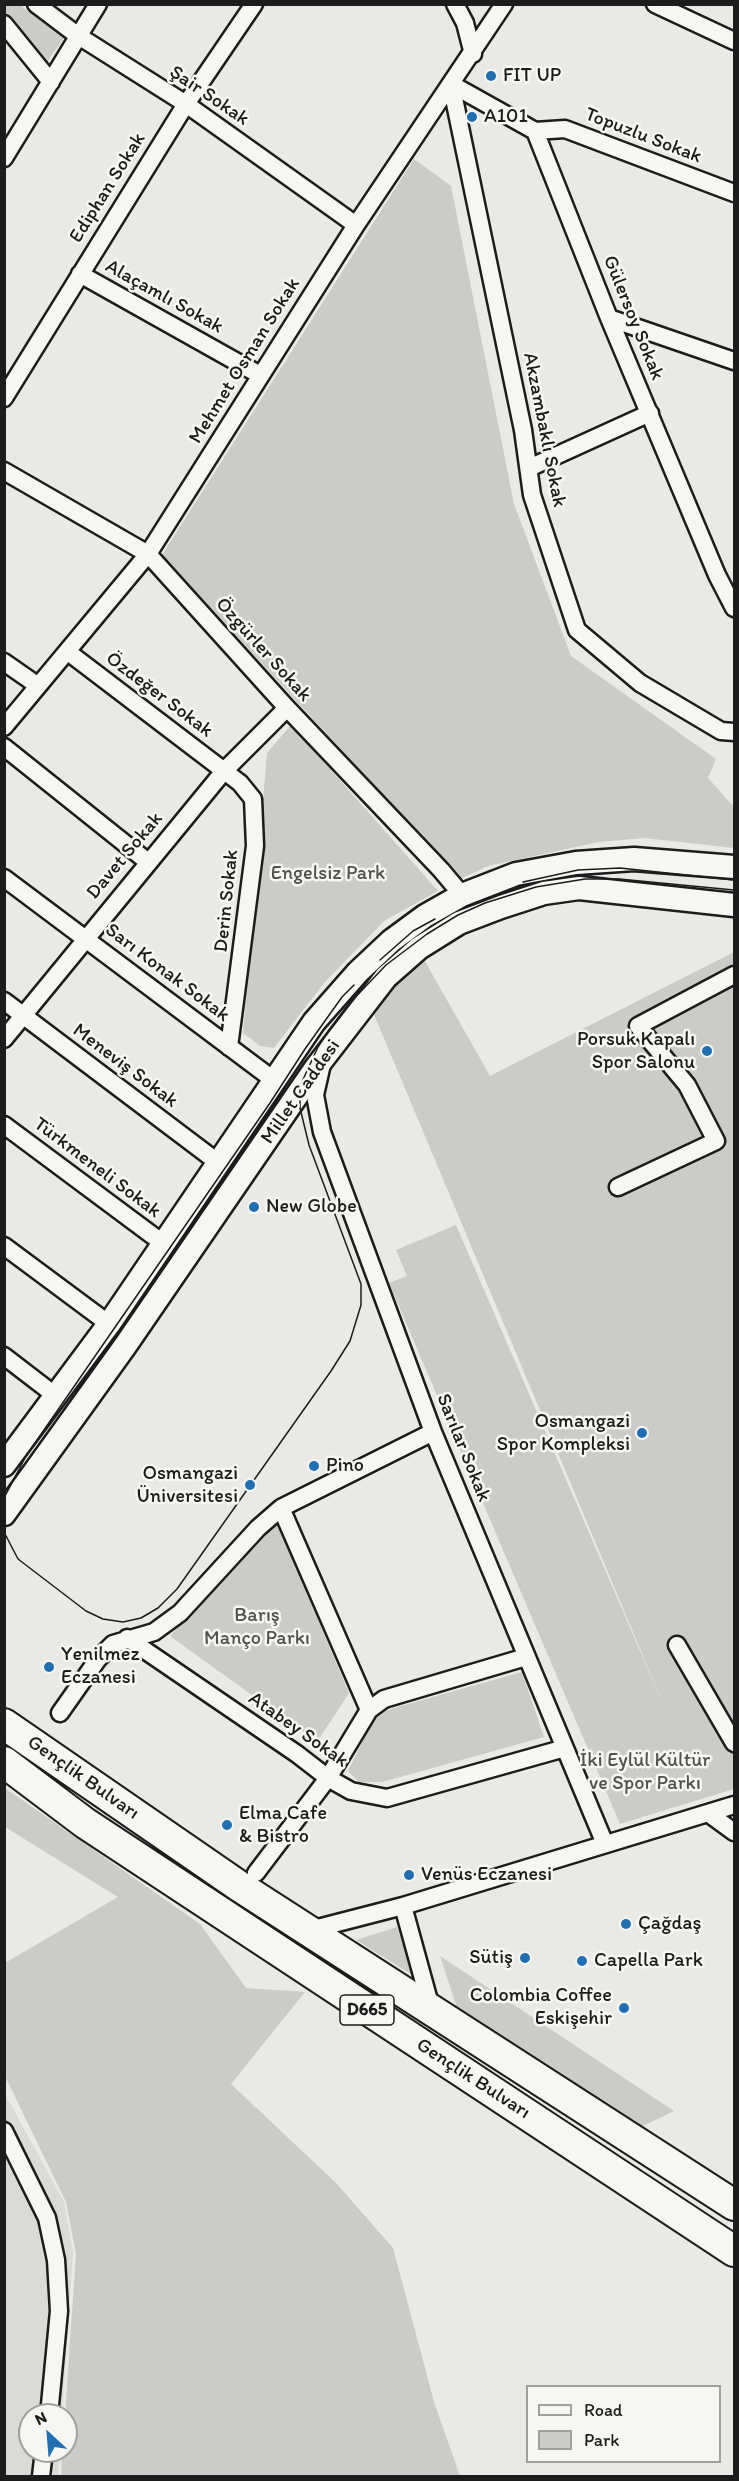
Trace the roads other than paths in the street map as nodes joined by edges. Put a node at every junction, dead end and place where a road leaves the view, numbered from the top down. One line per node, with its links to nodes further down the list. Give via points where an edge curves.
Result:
1 (36, 4): 8 (street, Şair Sokak)
2 (98, 4): 8 (street)
3 (254, 4): 13 (street, Ediphan Sokak)
4 (456, 4): 10 (street)
5 (504, 4): 10 (street, Mehmet Osman Sokak)
6 (655, 4): 9 (street)
7 (4, 24): 11 (street)
8 (77, 35): 11 (street); 13 (street, Şair Sokak)
9 (735, 42)
10 (473, 54): 12 (street, Mehmet Osman Sokak)
11 (51, 82): 15 (street)
12 (452, 84): 14 (street); 17 (street, Mehmet Osman Sokak); 24 (street, Akzambaklı Sokak)
13 (186, 104): 17 (street, Şair Sokak); 18 (street, Ediphan Sokak)
14 (535, 131): 16 (street, Topuzlu Sokak, via 564,129); 19 (street, Gülersoy Sokak)
15 (4, 158)
16 (735, 193)
17 (356, 225): 21 (street, Mehmet Osman Sokak)
18 (80, 274): 21 (street, Alaçamlı Sokak); 22 (street, Ediphan Sokak)
19 (609, 318): 20 (street); 23 (street, Gülersoy Sokak)
20 (735, 361)
21 (260, 375): 26 (street, Mehmet Osman Sokak)
22 (4, 398)
23 (650, 413): 24 (street); 27 (street, Gülersoy Sokak, via 717,575)
24 (528, 468): 33 (street, Akzambaklı Sokak, via 532,495 577,630 640,682 721,731)
25 (4, 471): 26 (street, Özgürler Sokak)
26 (147, 554): 28 (street, Mehmet Osman Sokak); 31 (street, Özgürler Sokak)
27 (735, 608)
28 (68, 652): 30 (street, Mehmet Osman Sokak); 35 (street, Özdeğer Sokak)
29 (4, 662): 30 (street)
30 (37, 686): 32 (street, Mehmet Osman Sokak)
31 (287, 708): 35 (street, Davet Sokak); 39 (street, Özgürler Sokak)
32 (4, 727)
33 (735, 732)
34 (4, 747): 36 (street)
35 (224, 771): 36 (street, Davet Sokak); 46 (street, Derin Sokak, via 253,799 254,837)
36 (148, 862): 41 (street, Davet Sokak)
37 (735, 867): 39 (main road, Millet Caddesi, via 634,859 576,863 516,874)
38 (4, 878): 41 (street, Sarı Konak Sokak)
39 (462, 895): 48 (main road, Millet Caddesi, via 391,941 358,972 314,1022)
40 (735, 905): 47 (main road, Millet Caddesi, via 579,888 543,893 501,907 459,923 419,948 386,977)
41 (86, 937): 44 (street, Davet Sokak); 46 (street, Sarı Konak Sokak)
42 (735, 975): 51 (street, via 638,1026 687,1085 716,1142)
43 (4, 1001): 44 (street, Meneviş Sokak)
44 (23, 1016): 45 (street, Davet Sokak); 50 (street, Meneviş Sokak)
45 (4, 1039)
46 (229, 1047): 48 (street, Sarı Konak Sokak)
47 (323, 1059): 57 (street, Sarılar Sokak, via 315,1095 322,1132); 60 (main road, Millet Caddesi)
48 (275, 1081): 50 (main road, Millet Caddesi)
49 (4, 1125): 52 (street, Türkmeneli Sokak)
50 (220, 1164): 52 (main road, Millet Caddesi)
51 (618, 1187)
52 (164, 1244): 54 (main road, Millet Caddesi)
53 (4, 1246): 54 (street)
54 (109, 1324): 56 (main road, Millet Caddesi)
55 (4, 1356): 56 (street)
56 (56, 1396): 58 (main road, Millet Caddesi)
57 (433, 1432): 59 (street); 63 (street, Sarılar Sokak)
58 (8, 1456)
59 (281, 1508): 61 (street, via 180,1613 154,1632); 64 (street)
60 (4, 1514)
61 (127, 1638): 65 (street, via 113,1644 98,1659); 70 (street, Atabey Sokak)
62 (677, 1645): 67 (street)
63 (526, 1657): 64 (street, via 384,1699); 68 (street, Sarılar Sokak)
64 (369, 1710): 70 (street)
65 (60, 1713)
66 (4, 1724): 77 (highway, Gençlik Bulvarı / D665, via 239,1886)
67 (735, 1743)
68 (566, 1748): 70 (street, Atabey Sokak, via 387,1798 351,1791); 74 (street, Sarılar Sokak)
69 (4, 1762): 81 (highway, Gençlik Bulvarı / D665, via 85,1823)
70 (328, 1778): 75 (street)
71 (735, 1805): 72 (street)
72 (708, 1813): 73 (street); 74 (street)
73 (735, 1832)
74 (605, 1844): 76 (street)
75 (256, 1873)
76 (403, 1906): 77 (street); 78 (street)
77 (310, 1930): 78 (highway, Gençlik Bulvarı / D665)
78 (431, 2008): 80 (highway, Gençlik Bulvarı / D665)
79 (5, 2131): 82 (street, via 47,2218 56,2260 59,2311)
80 (735, 2205)
81 (735, 2251)
82 (50, 2403)

